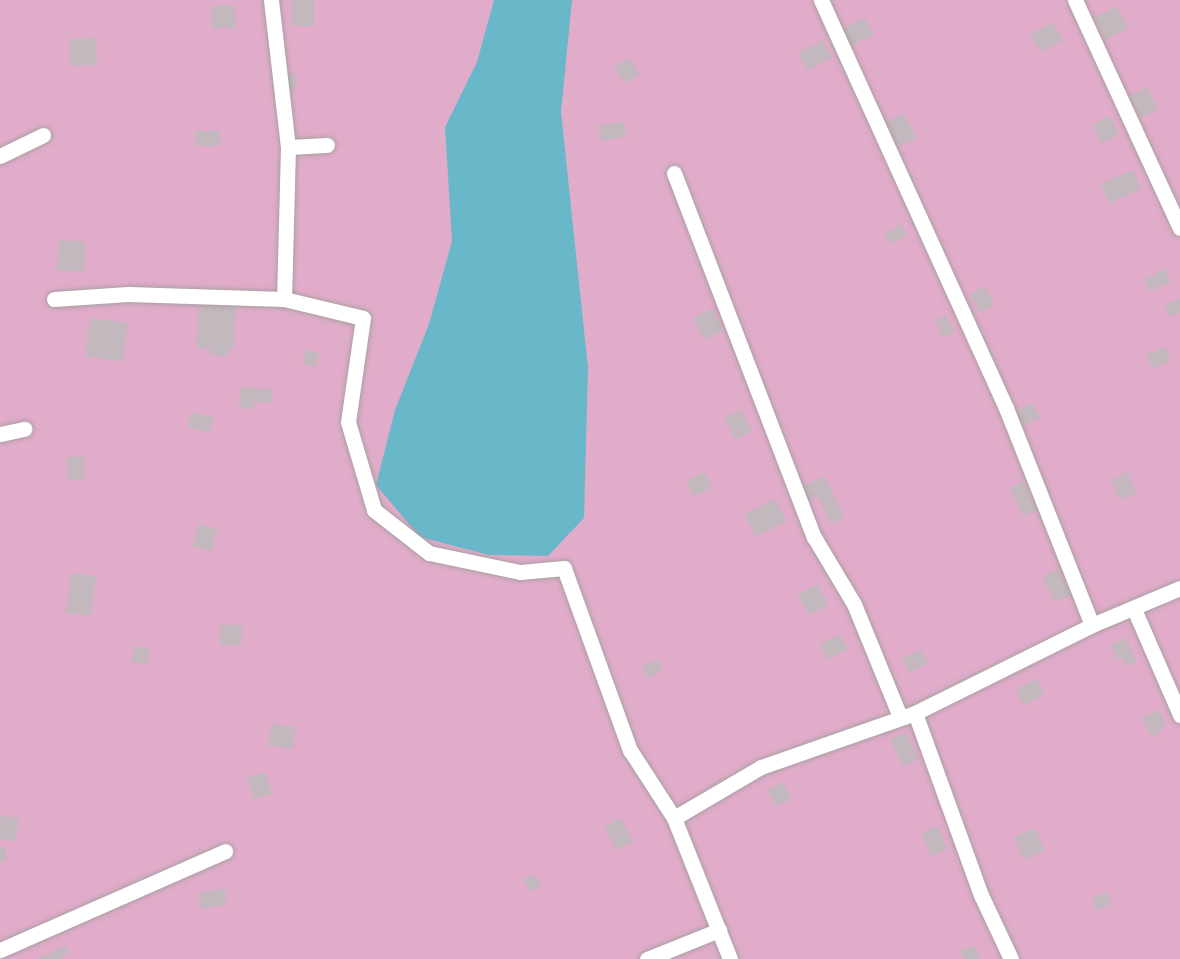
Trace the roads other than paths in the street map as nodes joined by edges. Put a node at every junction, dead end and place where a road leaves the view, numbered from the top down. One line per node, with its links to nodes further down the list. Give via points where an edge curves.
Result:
1 (271, 0): 6 (lane)
2 (821, 0): 16 (lane, via 1006,408)
3 (1075, 0): 9 (lane)
4 (43, 135): 7 (lane)
5 (327, 145): 6 (lane)
6 (288, 147): 11 (lane)
7 (0, 156)
8 (674, 172): 17 (lane, via 814,537 854,604)
9 (1180, 228)
10 (54, 299): 11 (lane, via 128,294)
11 (284, 299): 19 (lane, via 363,318 348,422 374,510 429,553 520,572 564,568 630,750)
12 (24, 429): 13 (lane)
13 (0, 434)
14 (1180, 588): 15 (lane)
15 (1134, 609): 16 (lane); 18 (lane)
16 (1092, 625): 17 (lane)
17 (907, 715): 19 (lane, via 761,766); 25 (lane)
18 (1180, 715)
19 (674, 818): 21 (lane)
20 (225, 851): 22 (lane)
21 (719, 930): 23 (lane); 24 (lane)
22 (0, 950)
23 (647, 959)
24 (730, 959)
25 (1011, 959)

